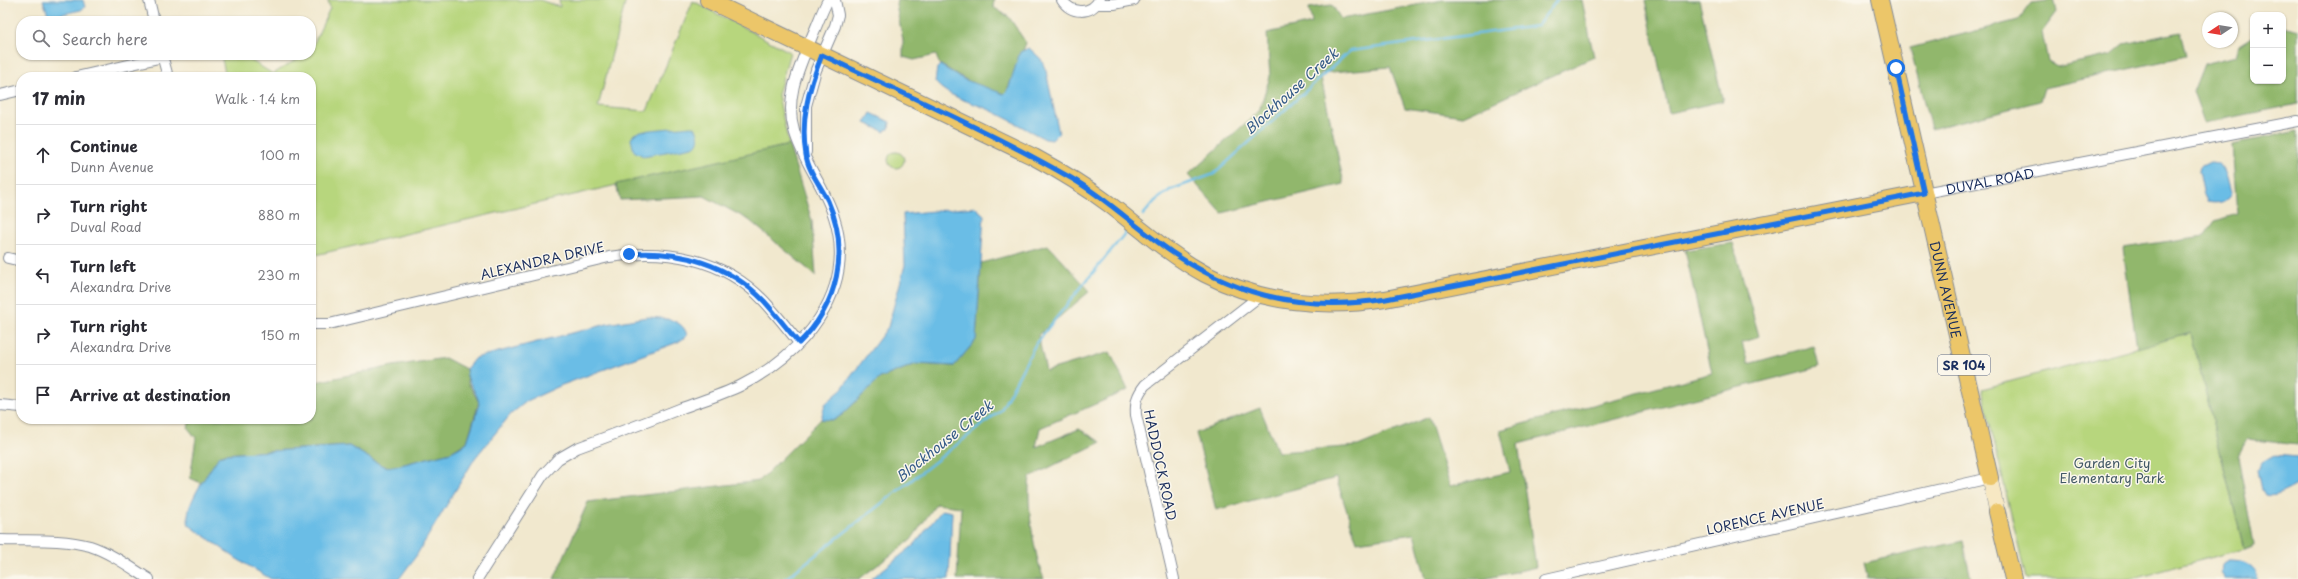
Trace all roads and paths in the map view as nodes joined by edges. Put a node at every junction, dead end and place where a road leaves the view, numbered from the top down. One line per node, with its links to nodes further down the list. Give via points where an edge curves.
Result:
1 (149, 0): 9 (street)
2 (708, 0): 10 (main road, DUVAL ROAD)
3 (828, 0): 10 (street)
4 (835, 0): 11 (street, via 838,15)
5 (1062, 0): 8 (street, via 1067,7 1079,12 1086,11)
6 (1134, 0): 8 (street, via 1114,4)
7 (1880, 0): 20 (main road, DUNN AVENUE / SR 104)
8 (1098, 2)
9 (153, 16)
10 (807, 48): 11 (main road, DUVAL ROAD); 19 (street, via 796,77 791,105 794,131)
11 (822, 55): 19 (street, via 806,106); 23 (main road, DUVAL ROAD, via 1034,157 1075,180 1189,264 1228,284)
12 (146, 60): 14 (street)
13 (164, 60): 15 (street)
14 (97, 72)
15 (167, 72)
16 (16, 91): 17 (street)
17 (0, 95)
18 (2298, 121): 20 (street, DUVAL ROAD)
19 (806, 156): 25 (street, via 834,218 840,255 838,274 826,309 817,324)
20 (1924, 193): 23 (main road, DUVAL ROAD, via 1367,302 1306,303); 28 (main road, DUNN AVENUE / SR 104)
21 (8, 258): 22 (street)
22 (16, 260)
23 (1261, 295): 33 (street, HADDOCK ROAD, via 1145,384 1138,394 1135,404 1136,415)
24 (316, 324): 25 (street, ALEXANDRA DRIVE, via 329,324 609,257 648,252 684,256 732,276 764,300)
25 (799, 343): 32 (street, via 741,386 577,448 558,459 543,475)
26 (0, 405): 27 (street)
27 (16, 407)
28 (1990, 478): 29 (main road, DUNN AVENUE / SR 104); 34 (street, LORENCE AVENUE)
29 (1998, 512): 35 (main road, DUNN AVENUE / SR 104)
30 (0, 540): 31 (street, via 75,542 91,546)
31 (149, 579)
32 (477, 579)
33 (1174, 579)
34 (1546, 579)
35 (2013, 579)

